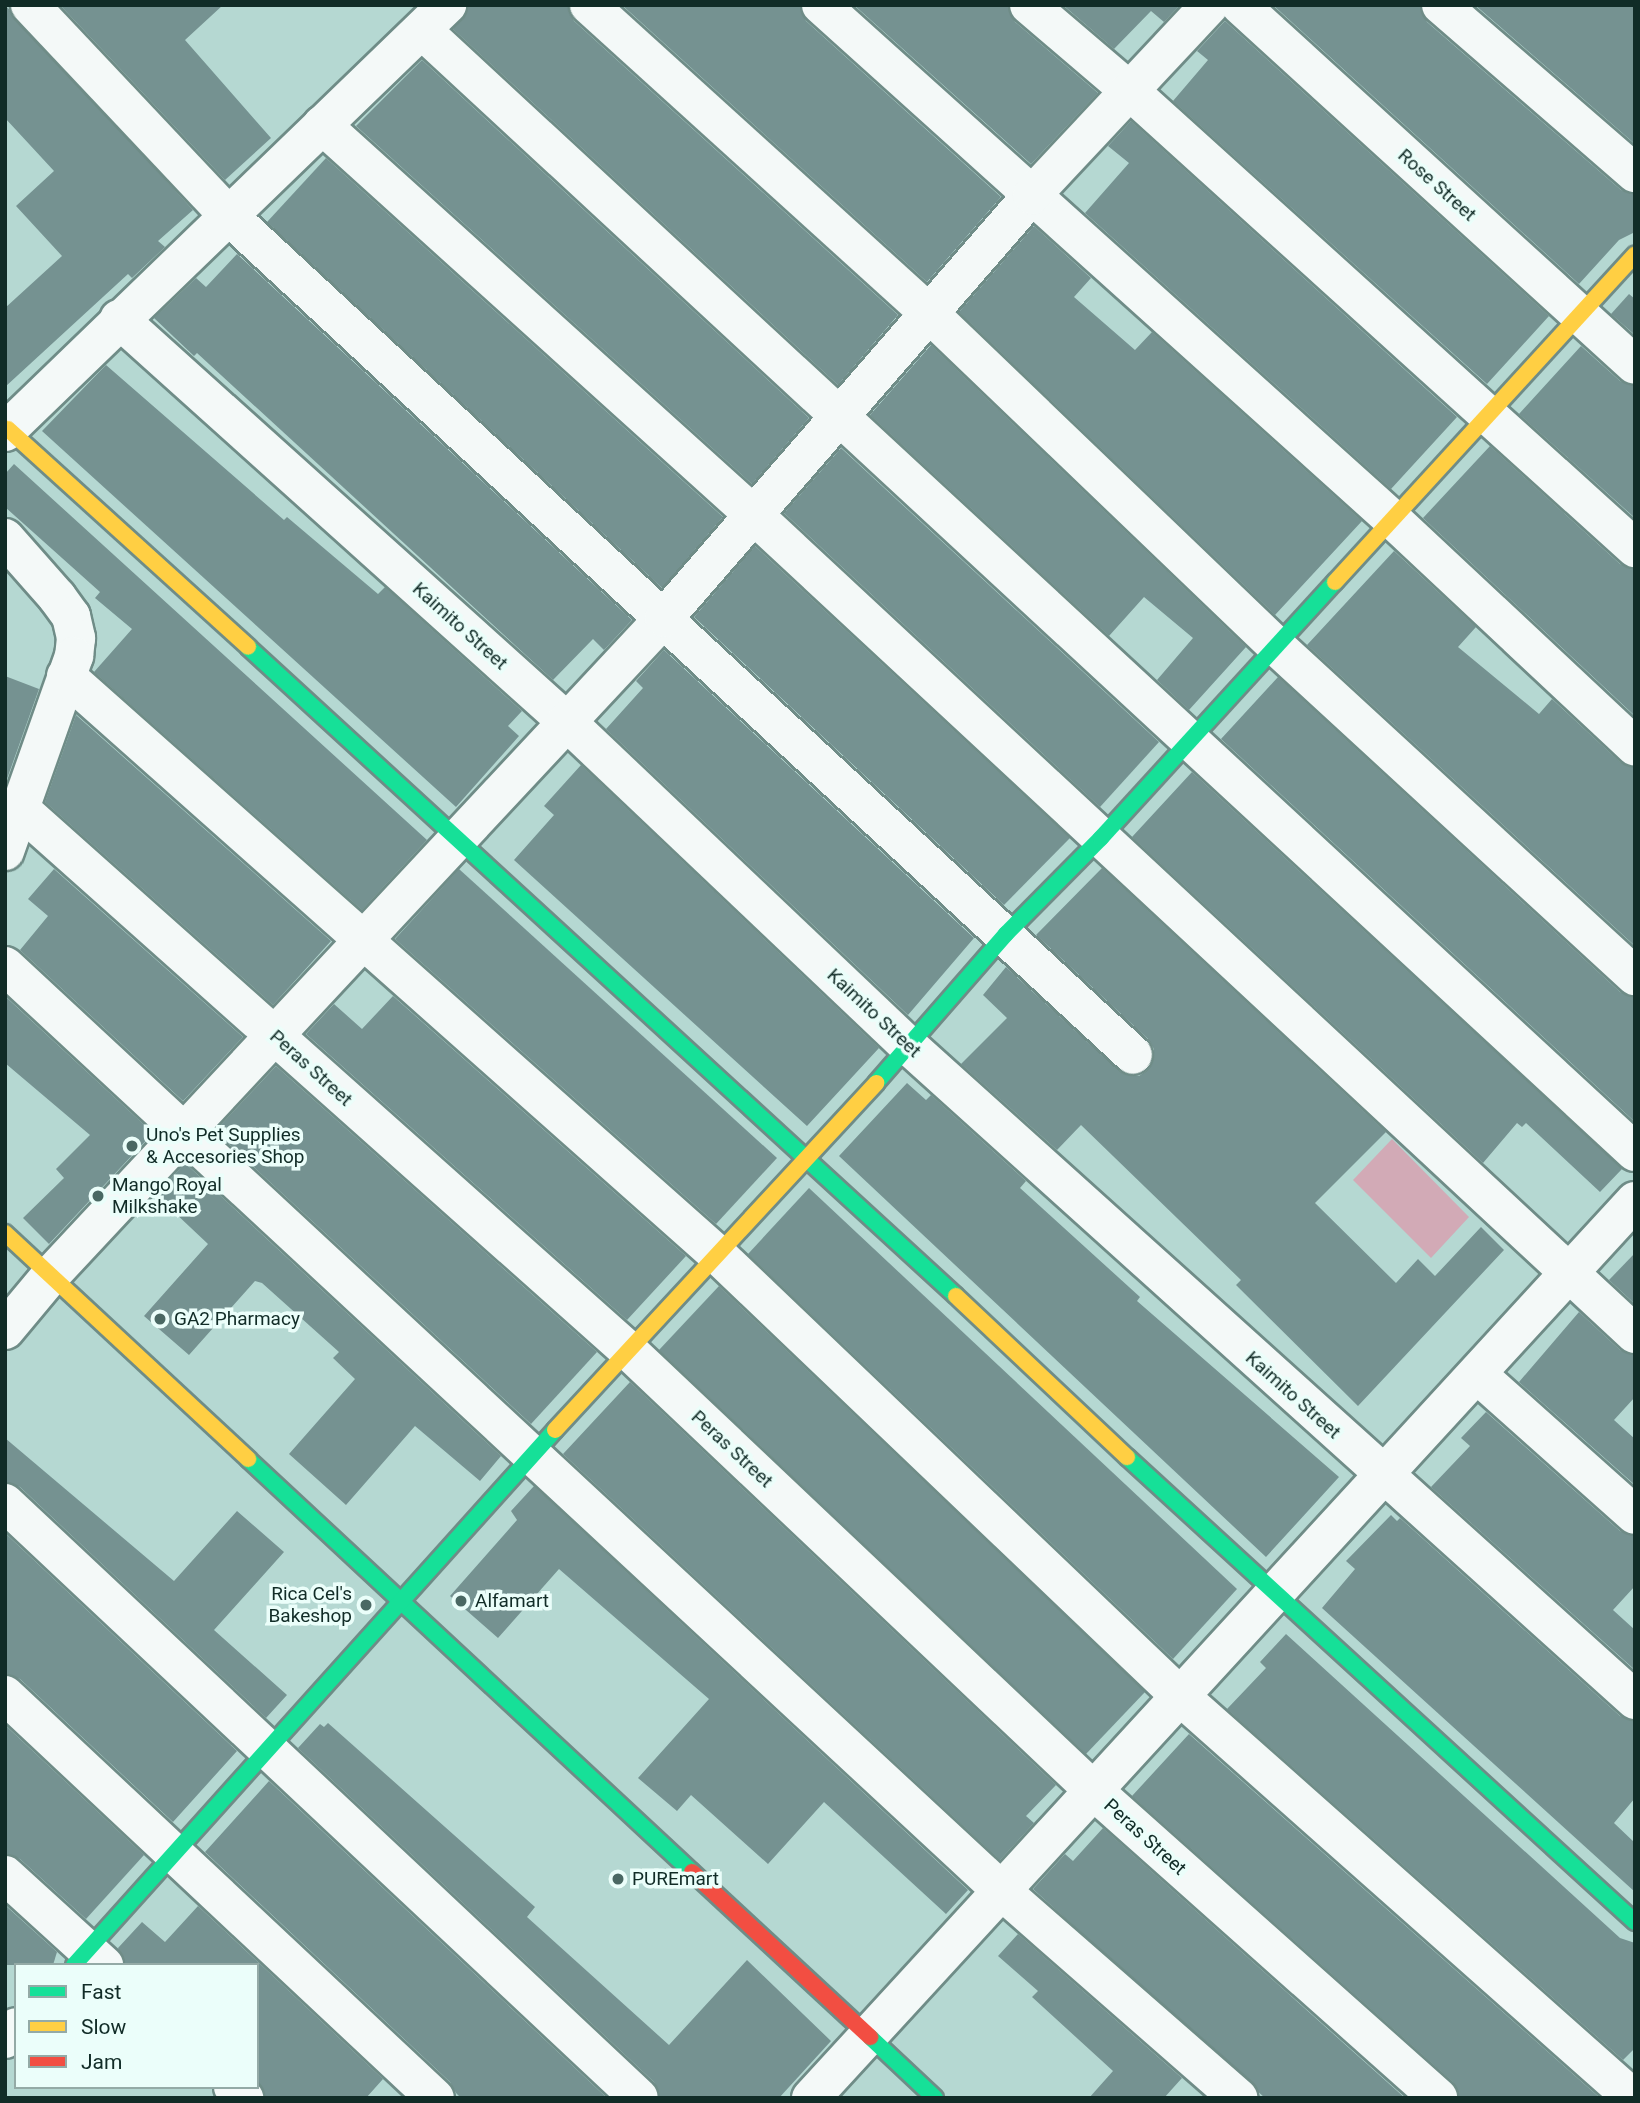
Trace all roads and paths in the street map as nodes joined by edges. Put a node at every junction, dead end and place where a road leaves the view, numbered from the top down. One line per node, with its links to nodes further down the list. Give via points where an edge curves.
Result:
1 (30, 5): 13 (street)
2 (589, 5): 15 (street)
3 (821, 5): 12 (street)
4 (1029, 5): 9 (street)
5 (1210, 5): 9 (street)
6 (1240, 5): 16 (street, Rose Street)
7 (1441, 5): 11 (street)
8 (434, 18): 10 (street); 20 (street)
9 (1131, 92): 12 (street); 19 (street)
10 (322, 125): 13 (street); 22 (street)
11 (1635, 173)
12 (1032, 195): 15 (street); 23 (street)
13 (229, 216): 17 (street); 26 (street)
14 (1635, 254): 16 (street)
15 (932, 316): 20 (street); 27 (street)
16 (1582, 316): 18 (street, Rose Street); 19 (street)
17 (119, 318): 21 (street); 29 (street, Kaimito Street)
18 (1635, 365)
19 (1489, 412): 23 (street); 25 (street)
20 (838, 418): 22 (street); 30 (street)
21 (7, 430): 34 (street)
22 (756, 517): 26 (street); 33 (street)
23 (1392, 519): 27 (street); 31 (street)
24 (5, 538): 28 (street, via 71,616 76,638)
25 (1635, 548)
26 (664, 618): 29 (street); 36 (street)
27 (1276, 646): 30 (street); 39 (street)
28 (66, 676): 32 (street); 37 (street)
29 (566, 721): 34 (street); 41 (street, Kaimito Street)
30 (1192, 739): 33 (street); 44 (street)
31 (1635, 747)
32 (18, 807): 35 (street); 40 (street, Peras Street)
33 (1101, 838): 36 (street); 50 (street)
34 (457, 839): 37 (street); 45 (street)
35 (5, 851)
36 (1006, 934): 41 (street); 42 (street)
37 (364, 937): 40 (street); 48 (street)
38 (5, 965): 43 (street)
39 (1635, 976)
40 (275, 1035): 43 (street); 53 (street, Peras Street)
41 (910, 1047): 45 (street); 56 (street, Kaimito Street)
42 (1133, 1055)
43 (183, 1135): 49 (street); 55 (street)
44 (1635, 1152)
45 (809, 1158): 48 (street); 59 (street)
46 (1635, 1201): 50 (street)
47 (5, 1233): 49 (street)
48 (719, 1256): 53 (street); 62 (street)
49 (50, 1276): 51 (street); 60 (street)
50 (1568, 1276): 52 (street); 54 (street)
51 (5, 1330)
52 (1635, 1334)
53 (631, 1353): 55 (street); 65 (street, Peras Street)
54 (1478, 1375): 56 (street); 58 (street)
55 (534, 1454): 60 (street); 68 (street)
56 (1384, 1477): 59 (street); 63 (street, Kaimito Street)
57 (5, 1503): 64 (street)
58 (1635, 1515)
59 (1275, 1595): 62 (street); 69 (street)
60 (402, 1603): 64 (street); 71 (street)
61 (5, 1695): 66 (street)
62 (1181, 1697): 65 (street); 72 (street)
63 (1635, 1700)
64 (270, 1748): 66 (street); 74 (street)
65 (1094, 1791): 68 (street); 78 (street, Peras Street)
66 (175, 1851): 70 (street); 73 (street)
67 (5, 1875): 70 (street)
68 (1003, 1892): 71 (street); 77 (street)
69 (1635, 1922)
70 (88, 1960)
71 (868, 2036): 75 (street); 76 (street)
72 (1627, 2091)
73 (435, 2098)
74 (639, 2098)
75 (811, 2098)
76 (935, 2098)
77 (1238, 2098)
78 (1438, 2098)

